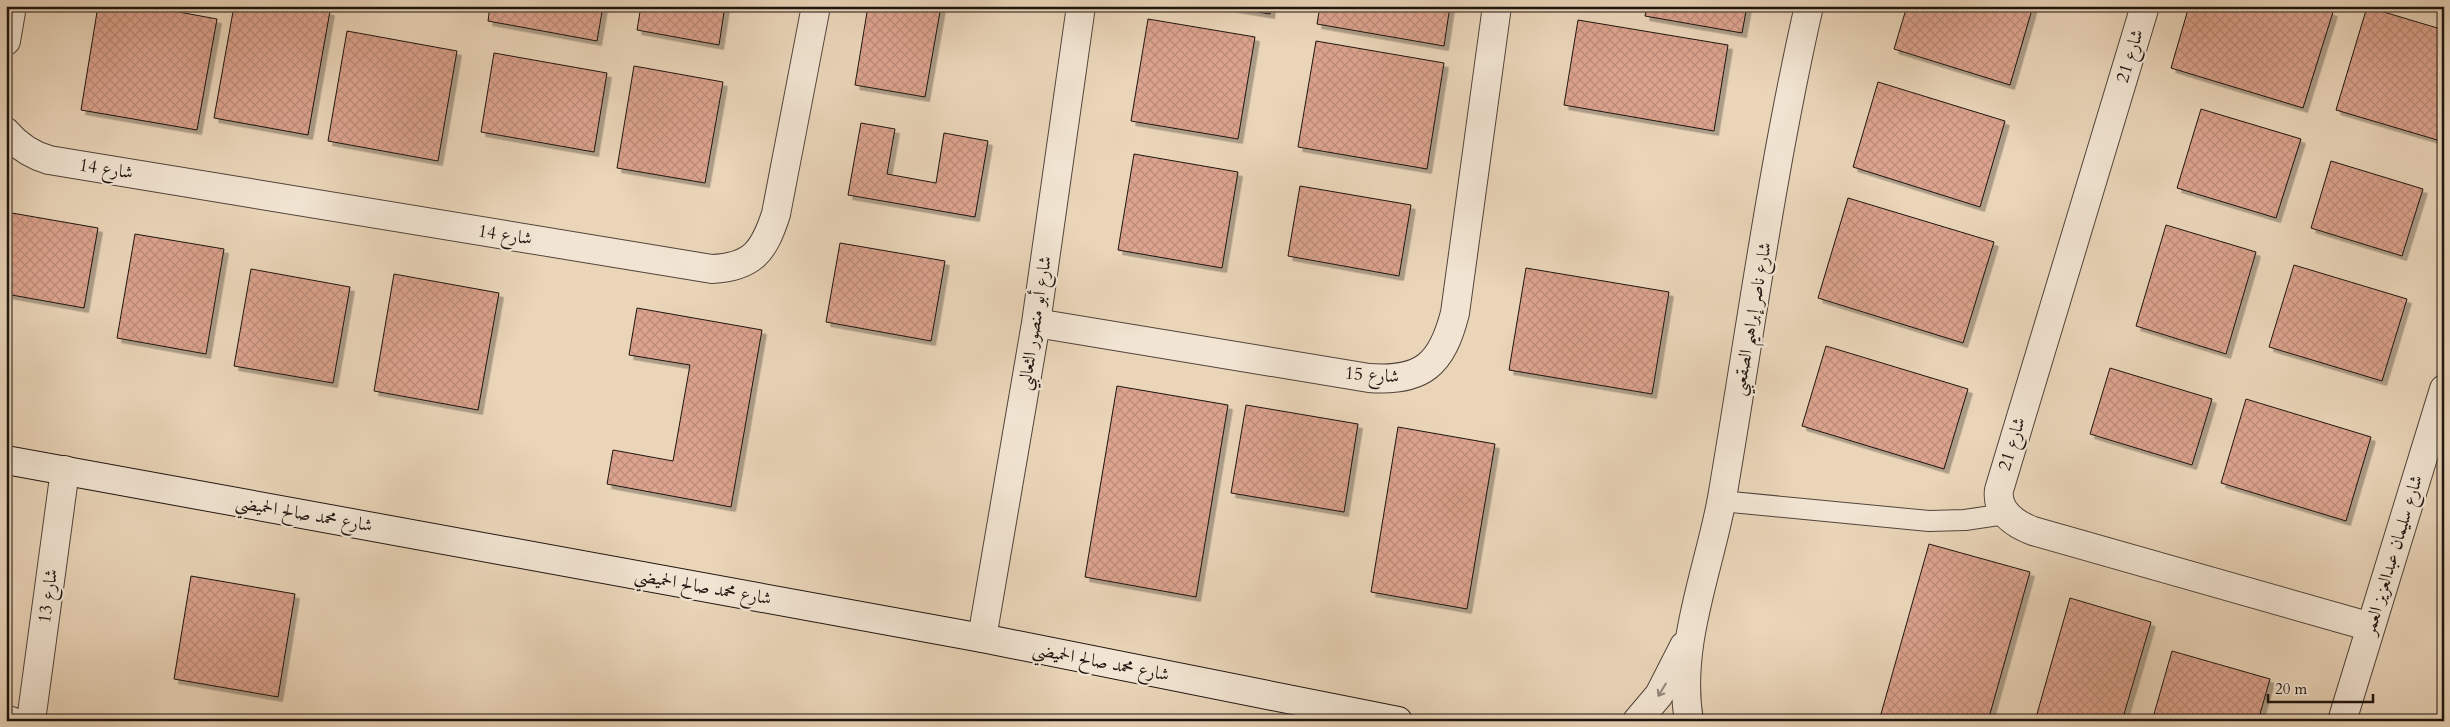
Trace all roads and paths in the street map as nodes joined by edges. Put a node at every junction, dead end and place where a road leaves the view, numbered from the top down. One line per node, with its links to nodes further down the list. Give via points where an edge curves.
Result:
1 (12, 6): 7 (street)
2 (816, 6): 8 (street, شارع 14, via 774,223 762,249 741,265 727,268 712,269 49,160 20,146)
3 (1081, 6): 9 (street, شارع أبو منصور الثعالبي)
4 (1497, 6): 9 (street, شارع 15, via 1455,313 1444,345 1430,366 1408,377 1369,378)
5 (1809, 6): 13 (street, شارع ناصر إبراهيم الصقعبي, via 1778,165)
6 (2145, 6): 14 (street, شارع 21, via 1999,490 1999,505)
7 (6, 41)
8 (6, 132)
9 (1036, 323): 17 (street, شارع أبو منصور الثعالبي)
10 (2444, 389): 15 (street, شارع سليمان عبدالعزيز العمر)
11 (6, 460): 12 (street, شارع محمد صالح الحميضي)
12 (65, 470): 17 (street, شارع محمد صالح الحميضي); 20 (street, شارع 13)
13 (1721, 501): 14 (lane, via 1915,521 1947,522); 16 (street, شارع ناصر إبراهيم الصقعبي)
14 (2005, 514): 15 (street, via 2034,531)
15 (2370, 627): 24 (street, شارع سليمان عبدالعزيز العمر)
16 (1691, 631): 22 (street, شارع ناصر إبراهيم الصقعبي, one-way to 22, via 1659,695); 23 (street, شارع ناصر إبراهيم الصقعبي, via 1687,688)
17 (982, 638): 21 (street, شارع محمد صالح الحميضي)
18 (6, 720): 19 (street)
19 (11, 721)
20 (31, 721)
21 (1398, 721)
22 (1637, 721)
23 (1689, 721)
24 (2342, 721)

